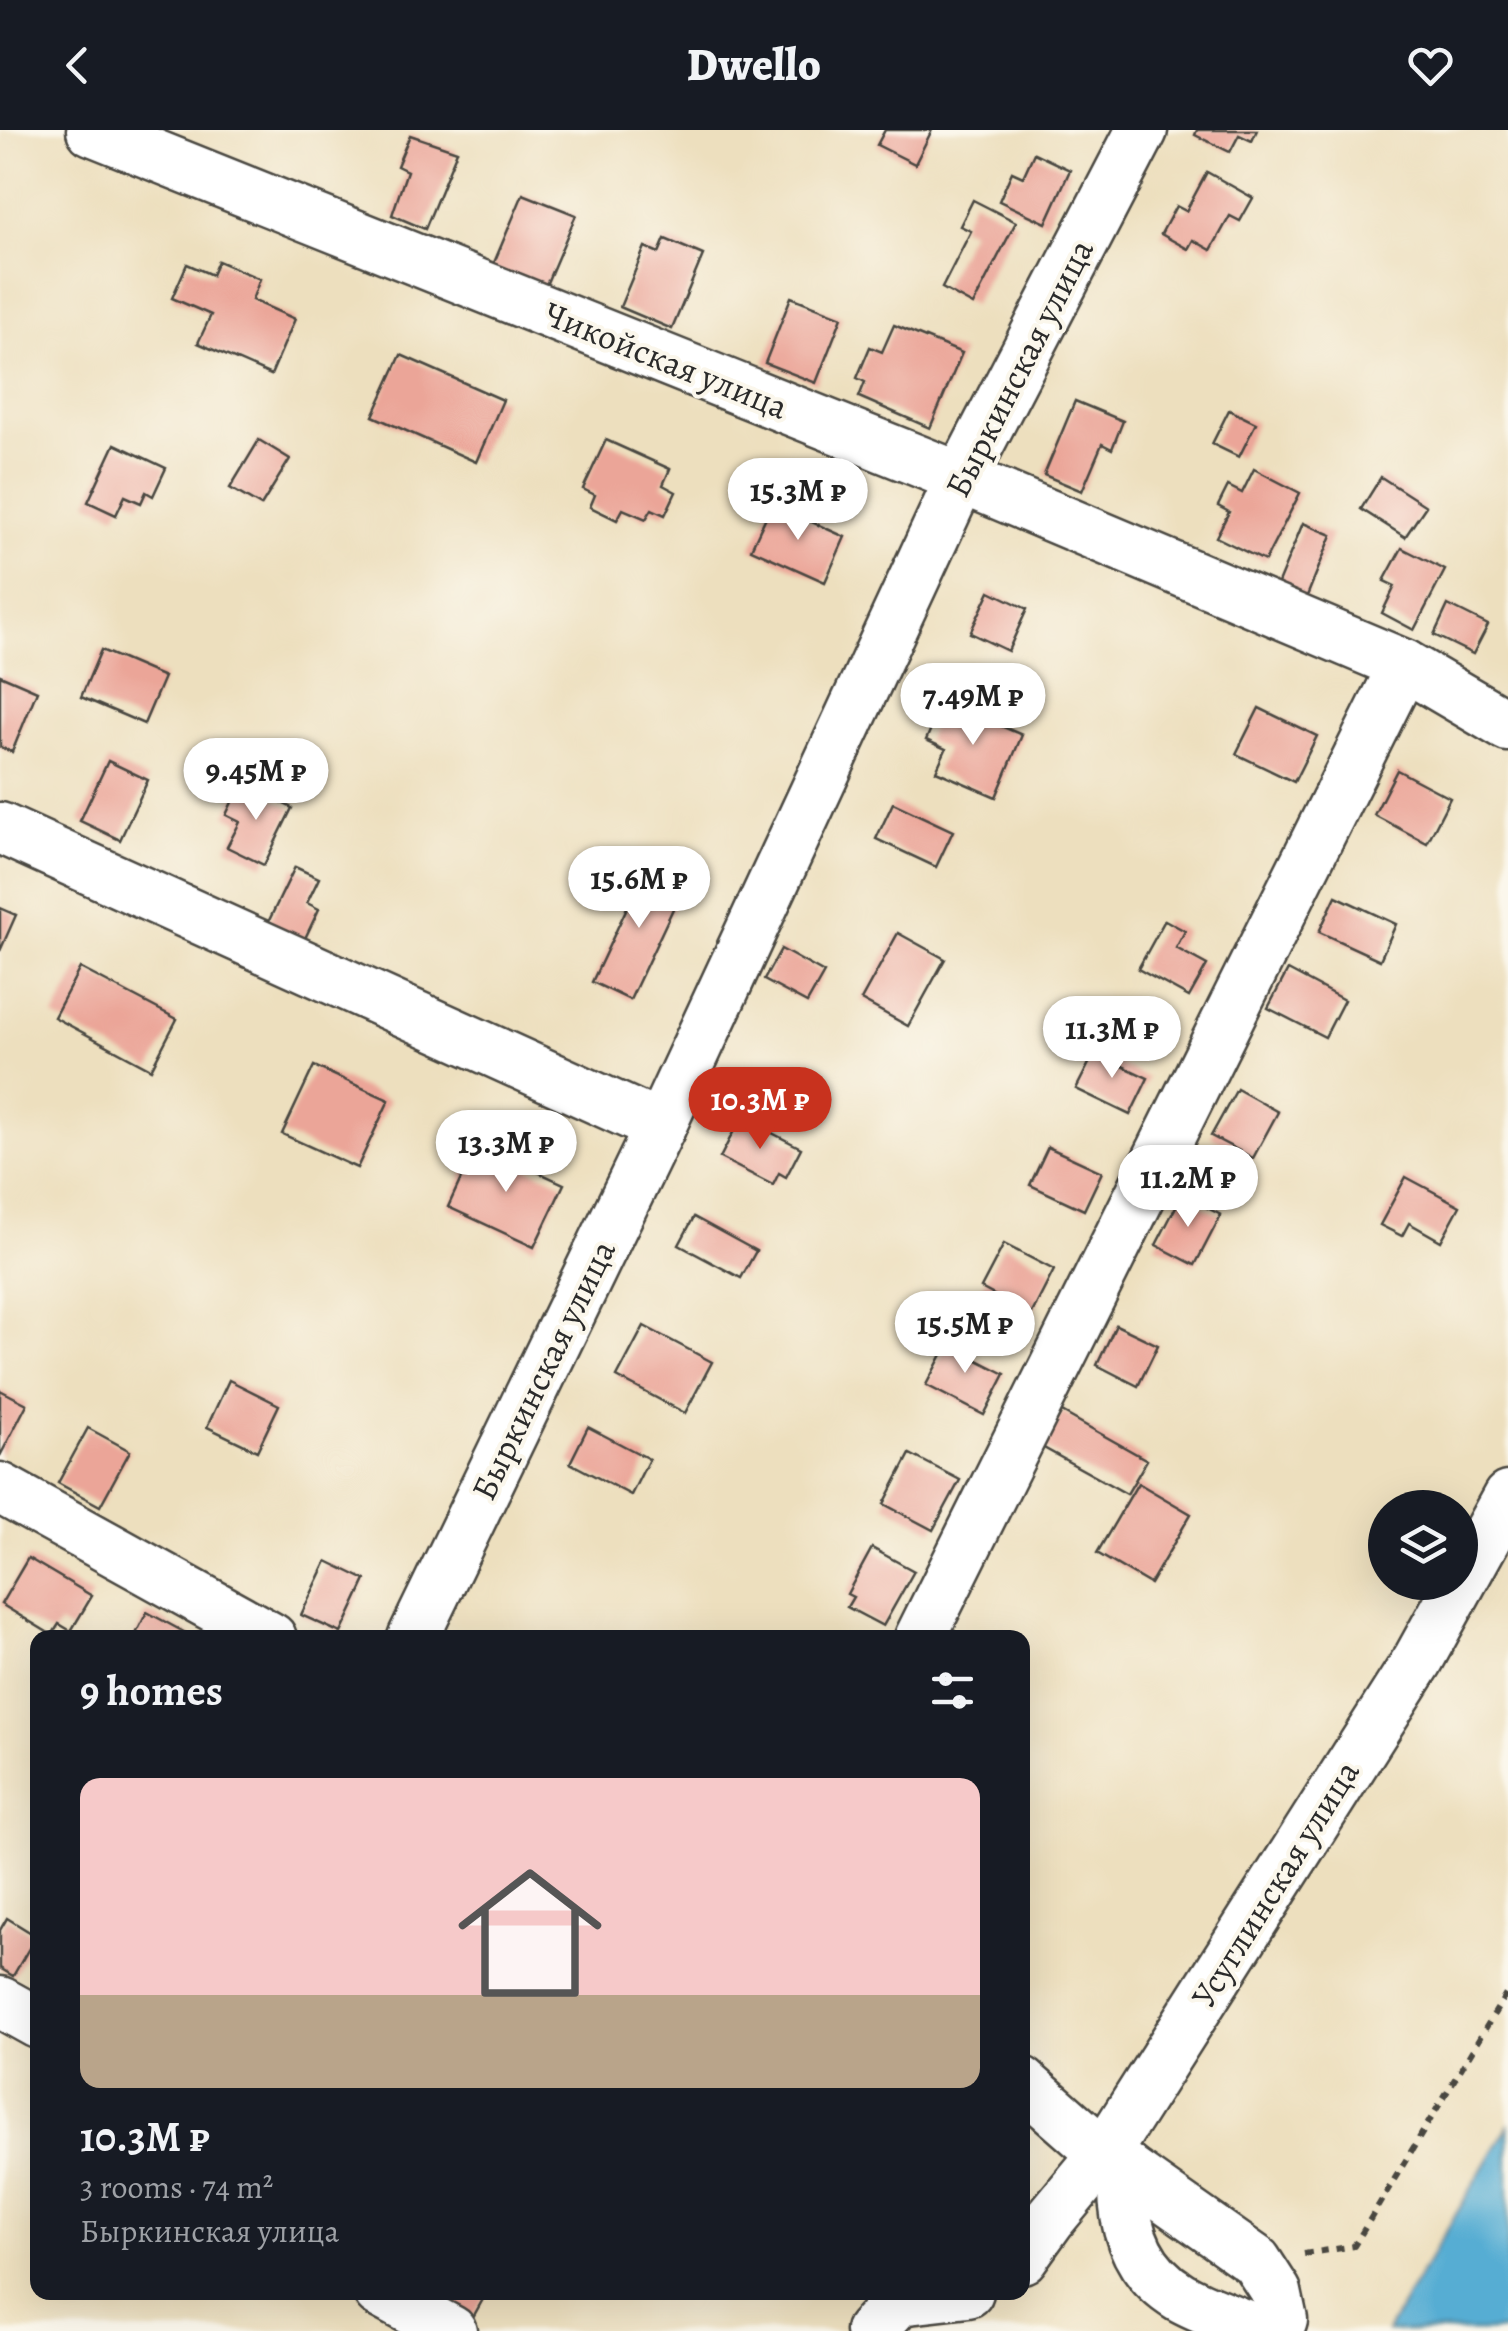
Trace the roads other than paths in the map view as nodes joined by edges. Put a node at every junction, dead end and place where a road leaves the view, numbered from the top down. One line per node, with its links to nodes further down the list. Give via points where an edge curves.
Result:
1 (92, 130): 3 (street, Чикойская улица)
2 (1142, 130): 3 (street, Быркинская улица)
3 (961, 478): 4 (street, Чикойская улица); 7 (street, Быркинская улица)
4 (1404, 665): 5 (street, Чикойская улица); 12 (street)
5 (1508, 726)
6 (0, 828): 7 (street)
7 (660, 1127): 11 (street, Быркинская улица)
8 (0, 1488): 10 (street)
9 (1508, 1497): 16 (street, Усуглинская улица, via 1418,1660)
10 (257, 1630)
11 (418, 1630)
12 (924, 1630)
13 (0, 2002): 14 (street)
14 (30, 2019)
15 (1030, 2089): 16 (street)
16 (1114, 2161): 17 (street, Усуглинская улица, via 1050,2219); 24 (street, via 1134,2246 1156,2279 1181,2298); 25 (street, via 1256,2261 1276,2292)
17 (1030, 2247)
18 (394, 2300): 21 (street)
19 (899, 2300): 22 (street)
20 (995, 2300): 23 (street)
21 (451, 2331)
22 (871, 2331)
23 (980, 2331)
24 (1259, 2331)
25 (1278, 2331)

